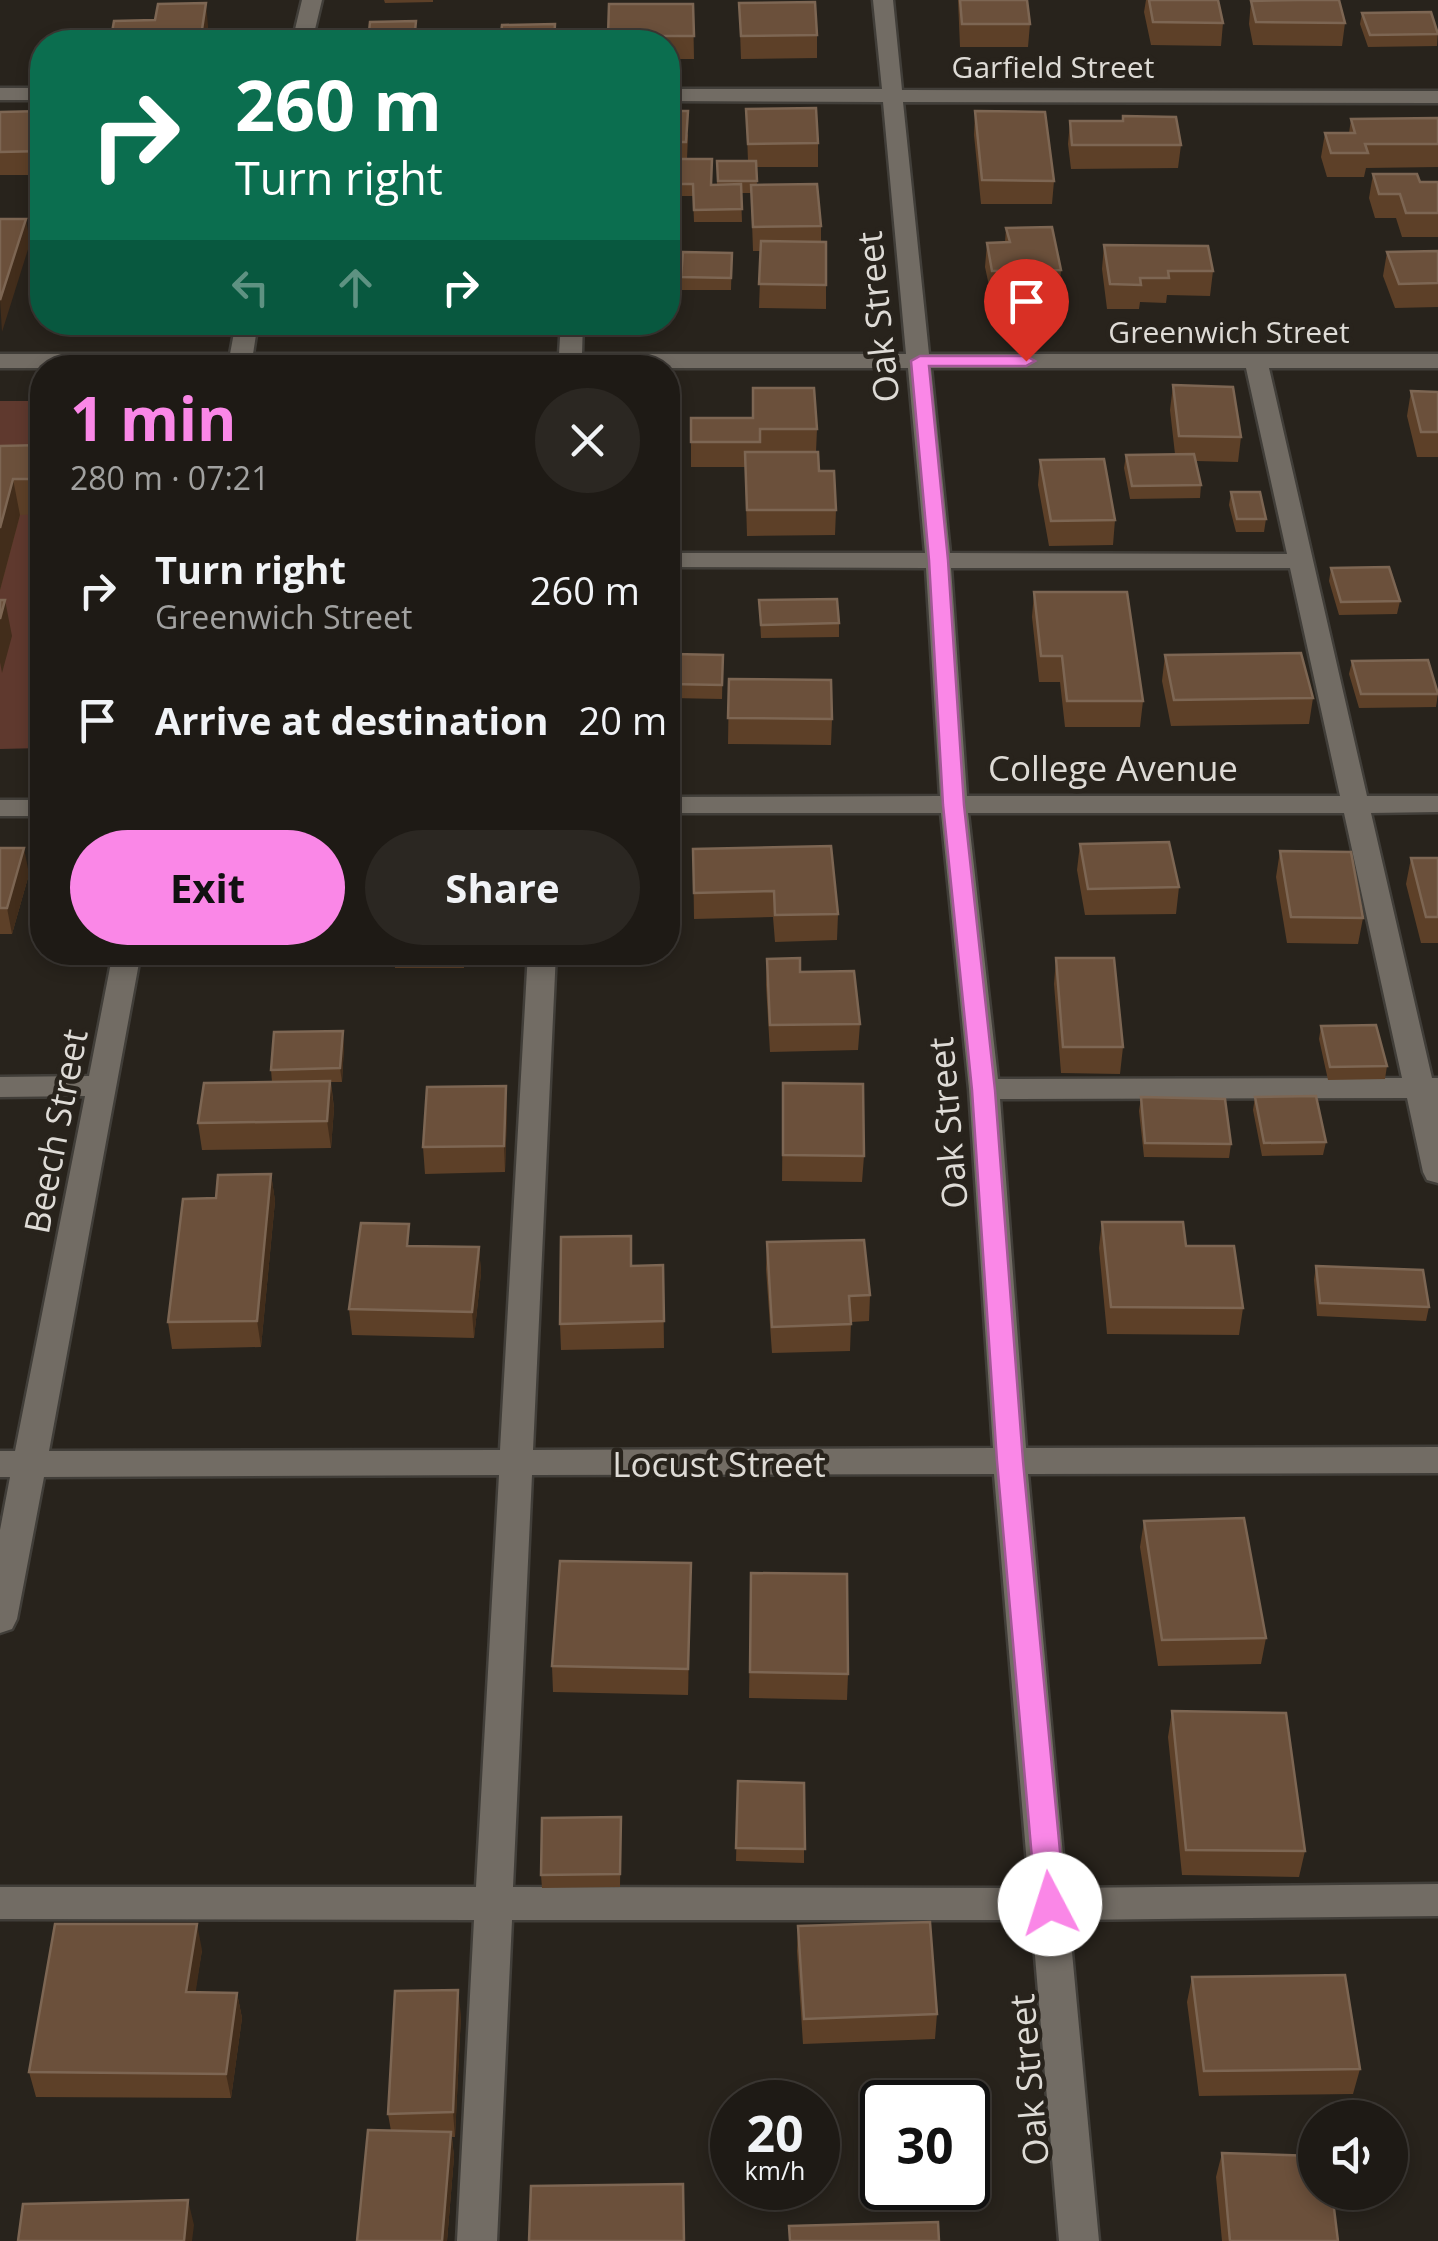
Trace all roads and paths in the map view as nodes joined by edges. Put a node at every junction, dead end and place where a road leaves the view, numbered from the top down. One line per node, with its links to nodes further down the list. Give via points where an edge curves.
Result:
1 (312, 0): 3 (street)
2 (883, 0): 7 (street, Oak Street)
3 (305, 30)
4 (0, 94): 5 (street)
5 (30, 94)
6 (680, 95): 7 (street, Garfield Street)
7 (890, 96): 8 (street, Garfield Street); 11 (street, Oak Street)
8 (1438, 96)
9 (0, 360): 10 (street, Greenwich Street)
10 (30, 361)
11 (920, 361): 12 (street, Greenwich Street); 14 (street, Greenwich Street); 16 (street, Oak Street)
12 (1256, 361): 13 (street, Greenwich Street); 17 (street)
13 (1438, 361)
14 (680, 363)
15 (680, 560): 16 (street)
16 (938, 560): 17 (street); 21 (street, Oak Street)
17 (1302, 561): 18 (street)
18 (1357, 804): 19 (street, College Avenue); 21 (street, College Avenue); 28 (street)
19 (1438, 804)
20 (680, 805): 21 (street, College Avenue)
21 (954, 805): 29 (street, Oak Street)
22 (0, 808): 23 (street)
23 (30, 808)
24 (125, 965): 27 (street, Beech Street)
25 (541, 965): 33 (street)
26 (0, 1086): 27 (street)
27 (102, 1086): 34 (street, Beech Street)
28 (1429, 1088): 29 (street); 30 (street)
29 (984, 1090): 32 (street, Oak Street)
30 (1438, 1172)
31 (1438, 1460): 32 (street, Locust Street)
32 (1010, 1461): 33 (street, Locust Street); 39 (street, Oak Street)
33 (518, 1463): 34 (street, Locust Street); 38 (street)
34 (16, 1464): 35 (street, Beech Street)
35 (0, 1619)
36 (1438, 1900): 39 (street)
37 (0, 1903): 38 (street)
38 (495, 1904): 39 (street); 40 (street)
39 (1050, 1904): 41 (street, Oak Street)
40 (478, 2241)
41 (1079, 2241)

